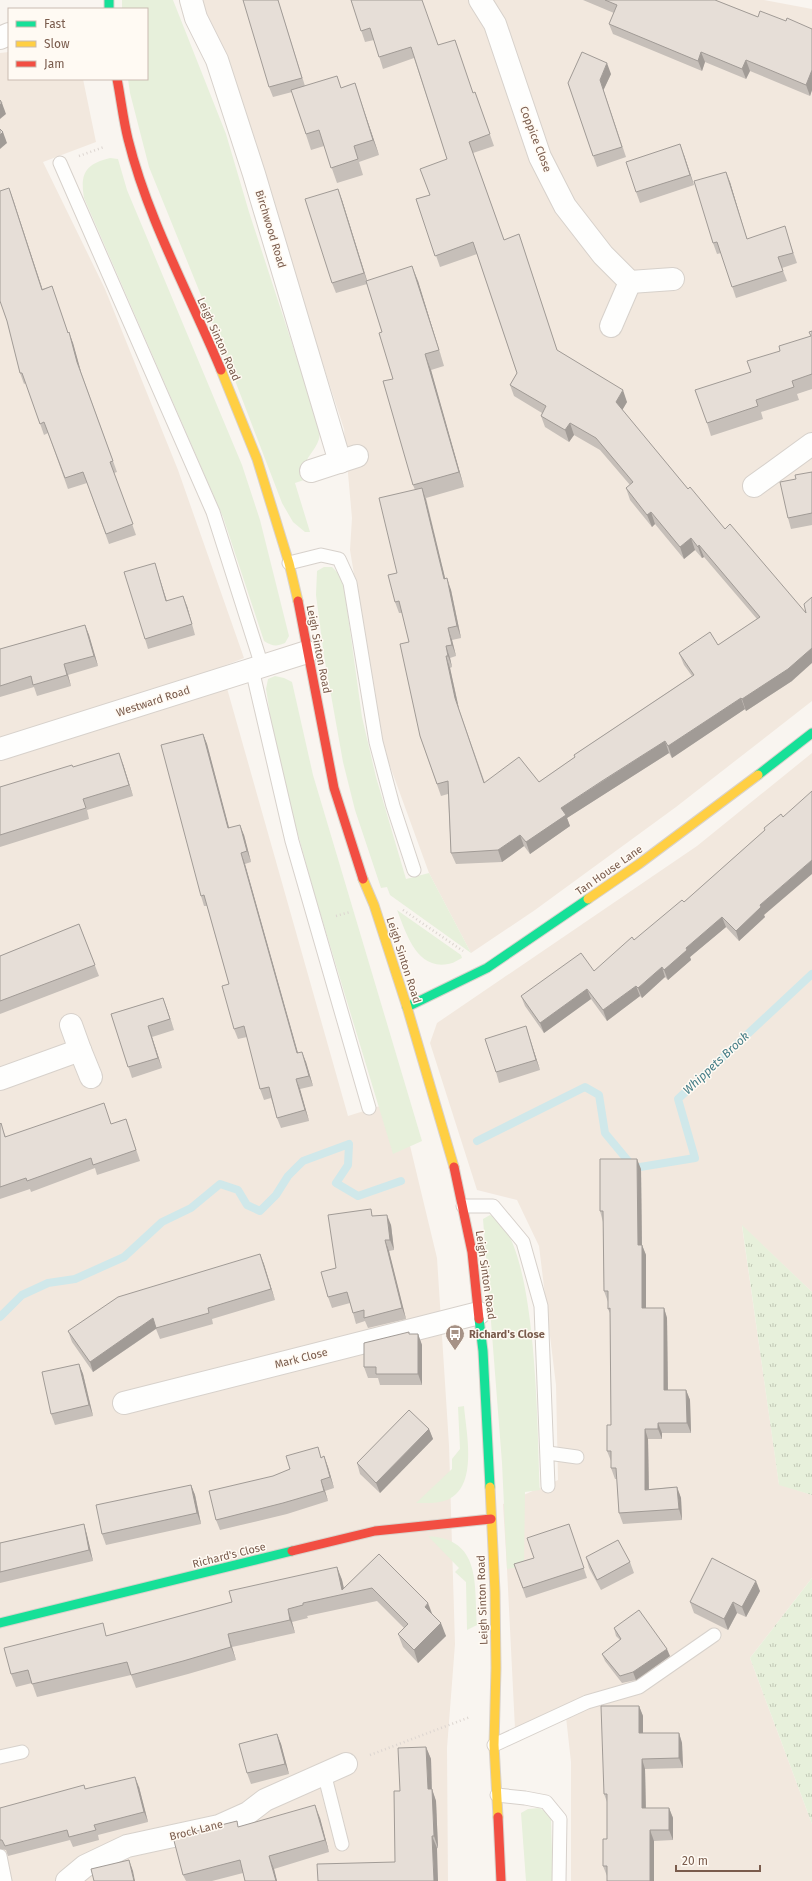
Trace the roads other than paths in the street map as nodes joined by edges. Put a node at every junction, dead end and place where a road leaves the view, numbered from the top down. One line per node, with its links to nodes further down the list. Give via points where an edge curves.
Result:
1 (191, 0): 9 (street, Birchwood Road, via 196,18 217,60 349,459)
2 (480, 0): 6 (street, Coppice Close, via 495,24 540,157 564,206 603,255)
3 (117, 80): 11 (main road, Leigh Sinton Road, via 128,139 151,210 257,459)
4 (60, 163): 13 (lane, via 213,512)
5 (673, 279): 6 (street)
6 (630, 282): 7 (street)
7 (611, 326)
8 (812, 444): 10 (street)
9 (311, 471)
10 (754, 486)
11 (289, 563): 12 (main road, Leigh Sinton Road); 16 (lane, via 321,555 339,559 350,583 376,742)
12 (307, 652): 13 (street, Westward Road); 17 (main road, Leigh Sinton Road, via 334,788 358,868 374,905)
13 (257, 667): 15 (street, Westward Road); 22 (lane, via 280,794 314,922)
14 (812, 733): 17 (main road, Tan House Lane, via 639,864 487,968)
15 (0, 749)
16 (414, 870)
17 (407, 1007): 23 (main road, Leigh Sinton Road)
18 (71, 1026): 19 (street)
19 (80, 1050): 20 (street); 21 (street)
20 (91, 1077)
21 (0, 1079)
22 (369, 1108)
23 (463, 1206): 24 (main road, Leigh Sinton Road, via 472,1252); 26 (lane, via 493,1206 523,1242 541,1306)
24 (479, 1313): 25 (street, Mark Close); 29 (main road, Leigh Sinton Road)
25 (124, 1403)
26 (548, 1453): 27 (lane); 28 (lane)
27 (577, 1457)
28 (548, 1486)
29 (491, 1519): 30 (main road, Richard's Close, via 375,1531); 32 (main road, Leigh Sinton Road, via 495,1592)
30 (0, 1623)
31 (714, 1635): 32 (lane, via 639,1687 587,1702)
32 (494, 1745): 37 (main road, Leigh Sinton Road)
33 (22, 1752): 34 (lane)
34 (0, 1757)
35 (346, 1764): 36 (street, Brock Lane)
36 (324, 1773): 38 (lane); 41 (street, Brock Lane, via 265,1800 248,1813 219,1826 127,1846 85,1866)
37 (497, 1795): 42 (main road, Leigh Sinton Road); 43 (lane, via 546,1802 560,1818)
38 (342, 1844)
39 (0, 1856): 40 (lane)
40 (5, 1881)
41 (67, 1881)
42 (501, 1881)
43 (559, 1881)

